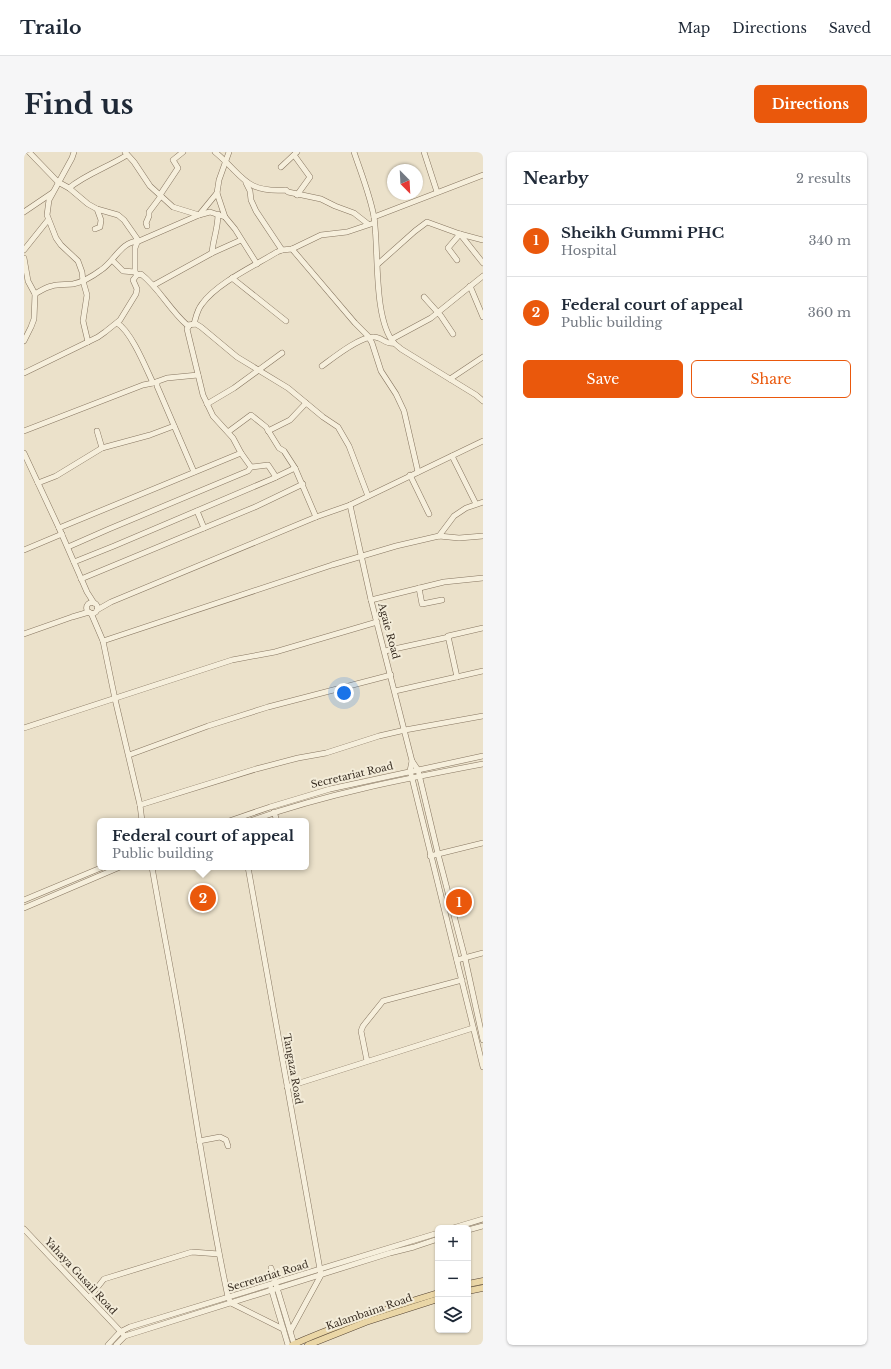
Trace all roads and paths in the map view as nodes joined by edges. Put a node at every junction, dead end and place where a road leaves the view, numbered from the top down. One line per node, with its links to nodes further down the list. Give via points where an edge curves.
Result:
1 (29, 152): 13 (street)
2 (74, 152): 13 (street)
3 (183, 152): 19 (street, via 173,160 178,168)
4 (215, 152): 10 (street)
5 (229, 152): 10 (street)
6 (354, 152): 26 (street)
7 (424, 152): 17 (street)
8 (295, 153): 11 (street); 20 (street, via 310,177)
9 (126, 154): 15 (street); 19 (street)
10 (225, 161): 14 (street); 18 (street)
11 (281, 167)
12 (483, 175): 17 (street)
13 (58, 182): 15 (street); 16 (street)
14 (246, 182): 20 (street, via 260,189 286,190); 38 (street, via 256,211)
15 (69, 188): 21 (street)
16 (53, 192): 22 (street); 27 (street, via 47,208)
17 (437, 192): 26 (street)
18 (217, 193): 24 (street); 25 (street)
19 (160, 195): 24 (street, via 173,207); 30 (street, via 148,212)
20 (297, 195): 29 (street, via 321,199 354,212)
21 (97, 209): 31 (street, via 101,220 100,227); 33 (street, via 118,214)
22 (24, 212)
23 (218, 214): 24 (street, via 210,212); 25 (street); 39 (street)
24 (199, 215): 33 (street)
25 (225, 217): 34 (street)
26 (374, 217): 28 (street)
27 (48, 220): 37 (street); 49 (street, via 61,245 78,261)
28 (374, 223): 29 (street); 45 (street)
29 (368, 224): 36 (street, via 347,232 321,235)
30 (147, 226)
31 (95, 229)
32 (460, 234): 35 (street); 42 (street, via 448,248); 43 (street); 45 (street, via 427,222)
33 (138, 240): 41 (street, via 124,246); 46 (street, via 134,248)
34 (241, 240): 39 (street); 44 (street)
35 (483, 240)
36 (292, 249): 38 (street); 60 (street)
37 (24, 250)
38 (282, 250): 44 (street)
39 (212, 253): 50 (street)
40 (24, 258): 52 (street, via 28,281)
41 (112, 260): 46 (street, via 123,271); 49 (street)
42 (457, 260)
43 (483, 263)
44 (257, 264): 48 (street)
45 (378, 264): 63 (street, via 382,311)
46 (136, 273): 50 (street); 57 (street, via 133,280 138,289)
47 (483, 276): 51 (street)
48 (232, 278): 56 (street); 58 (street, via 202,304)
49 (83, 281): 52 (street, via 51,286); 62 (street, via 87,295 84,321)
50 (154, 285): 58 (street, via 171,308)
51 (470, 286): 54 (street); 55 (street)
52 (35, 294): 61 (street, via 34,319)
53 (424, 297): 54 (street)
54 (438, 313): 59 (street); 63 (street)
55 (483, 317)
56 (286, 321)
57 (117, 323): 62 (street); 71 (street, via 122,326 135,346)
58 (191, 325): 67 (street, via 205,330); 69 (street, via 187,329)
59 (453, 334)
60 (369, 337): 63 (street, via 376,337 389,344); 66 (street, via 346,347); 88 (street, via 381,371 404,411)
61 (24, 340)
62 (88, 342): 68 (street)
63 (393, 342): 70 (street)
64 (282, 353): 67 (street)
65 (483, 357): 70 (street)
66 (322, 366)
67 (258, 371): 73 (street, via 288,388); 74 (street)
68 (24, 373)
69 (198, 375): 71 (street, via 167,378); 74 (street)
70 (450, 379): 72 (street)
71 (155, 383): 75 (street); 76 (street, via 136,387)
72 (483, 401)
73 (306, 403): 78 (street, via 290,420); 93 (street, via 338,426 349,446)
74 (207, 404): 79 (street, via 213,416)
75 (174, 426): 81 (street); 87 (street)
76 (24, 431)
77 (97, 431): 81 (street)
78 (268, 431): 79 (street, via 251,415); 86 (street)
79 (228, 432): 83 (street)
80 (483, 441): 84 (street)
81 (102, 448): 91 (street, via 56,476)
82 (24, 453): 91 (street)
83 (242, 453): 85 (street); 87 (street)
84 (452, 456): 88 (street); 96 (street)
85 (251, 467): 90 (street, via 268,465); 105 (street)
86 (295, 468): 90 (street); 92 (street)
87 (194, 472): 100 (street)
88 (418, 472): 89 (street)
89 (410, 475): 93 (street); 98 (street)
90 (276, 478): 97 (street)
91 (38, 483): 100 (street)
92 (303, 484): 99 (street); 101 (street)
93 (368, 496): 95 (street)
94 (483, 502): 96 (street)
95 (350, 504): 99 (street); 107 (street, Agaie Road)
96 (476, 504): 103 (street, via 454,516)
97 (197, 511): 101 (street); 108 (street)
98 (429, 514)
99 (316, 517): 115 (street)
100 (59, 528): 102 (street)
101 (204, 528): 110 (street)
102 (62, 534): 105 (street); 106 (street)
103 (439, 536): 104 (street); 107 (street)
104 (483, 536)
105 (68, 547): 108 (street)
106 (24, 550)
107 (360, 556): 113 (street, Agaie Road); 122 (street)
108 (74, 562): 110 (street)
109 (483, 578): 111 (street, via 444,582)
110 (81, 579): 112 (street)
111 (419, 588): 113 (street); 114 (street, via 422,604)
112 (87, 592): 116 (street); 117 (street)
113 (371, 600): 118 (street, Agaie Road)
114 (442, 600)
115 (111, 602): 116 (street); 117 (street)
116 (94, 603): 117 (street)
117 (91, 610): 120 (street); 122 (street)
118 (377, 622): 123 (street, Agaie Road); 128 (street, via 275,652 232,660)
119 (483, 628): 121 (street)
120 (24, 634)
121 (449, 637): 123 (street); 126 (street)
122 (103, 641): 128 (street)
123 (385, 651): 125 (street, Agaie Road)
124 (483, 671): 126 (street)
125 (391, 674): 127 (street, Agaie Road); 132 (street, via 268,707)
126 (457, 677): 127 (street)
127 (395, 691): 131 (street, Agaie Road)
128 (115, 699): 130 (street); 132 (street)
129 (483, 716): 131 (street)
130 (24, 728)
131 (405, 730): 134 (street, Agaie Road); 140 (street, via 326,753 256,769)
132 (129, 755): 140 (street)
133 (483, 756): 136 (street, Secretariat Road)
134 (412, 761): 136 (street); 137 (street)
135 (483, 764): 138 (street, Secretariat Road)
136 (418, 770): 137 (street, Secretariat Road); 138 (street)
137 (410, 771): 139 (street); 143 (street, Secretariat Road, via 330,789)
138 (420, 777): 139 (street, Secretariat Road); 147 (street)
139 (412, 778): 141 (street, Secretariat Road); 148 (street)
140 (140, 805): 142 (street)
141 (274, 812): 144 (street, Secretariat Road); 145 (street)
142 (142, 818)
143 (243, 818)
144 (258, 818)
145 (276, 818)
146 (483, 843): 147 (street)
147 (438, 854): 148 (street); 156 (street)
148 (430, 856): 157 (street)
149 (97, 870): 153 (street)
150 (113, 870): 154 (street)
151 (153, 870): 164 (street)
152 (249, 870): 163 (street, Tangaza Road)
153 (24, 900)
154 (24, 908)
155 (483, 953): 156 (street)
156 (465, 958): 157 (street); 160 (street)
157 (457, 960): 158 (street)
158 (462, 980): 159 (street); 161 (street, via 384,1001 361,1031)
159 (473, 1028): 161 (street); 162 (street)
160 (483, 1040)
161 (367, 1061): 163 (street)
162 (483, 1067)
163 (287, 1087): 175 (street, Tangaza Road)
164 (199, 1142): 165 (street, via 220,1137 226,1140); 173 (street)
165 (228, 1146)
166 (483, 1219): 167 (street)
167 (463, 1225)
168 (483, 1226): 169 (street)
169 (471, 1229)
170 (24, 1230): 183 (street, Yahaya Gusail Road)
171 (435, 1234): 175 (street, Secretariat Road)
172 (435, 1240): 175 (street, Secretariat Road)
173 (219, 1254): 182 (street); 183 (street, via 192,1252 104,1279)
174 (271, 1268): 178 (street)
175 (321, 1272): 178 (street, Secretariat Road); 187 (street)
176 (483, 1281): 177 (main road)
177 (471, 1283)
178 (273, 1287): 182 (street, Secretariat Road); 185 (street, Secretariat Road); 186 (street); 187 (street)
179 (483, 1288): 180 (main road)
180 (471, 1290)
181 (435, 1294): 191 (main road, via 356,1319)
182 (228, 1297): 185 (street); 188 (street, Secretariat Road, via 130,1327)
183 (89, 1298): 188 (street, Yahaya Gusail Road)
184 (435, 1300): 192 (main road, Kalambaina Road, via 366,1322)
185 (232, 1303): 186 (street); 188 (street, Secretariat Road)
186 (283, 1329): 191 (street)
187 (291, 1330): 191 (street)
188 (123, 1334): 189 (street, Secretariat Road); 190 (street, Secretariat Road)
189 (108, 1345)
190 (116, 1345)
191 (291, 1345)
192 (308, 1345)

